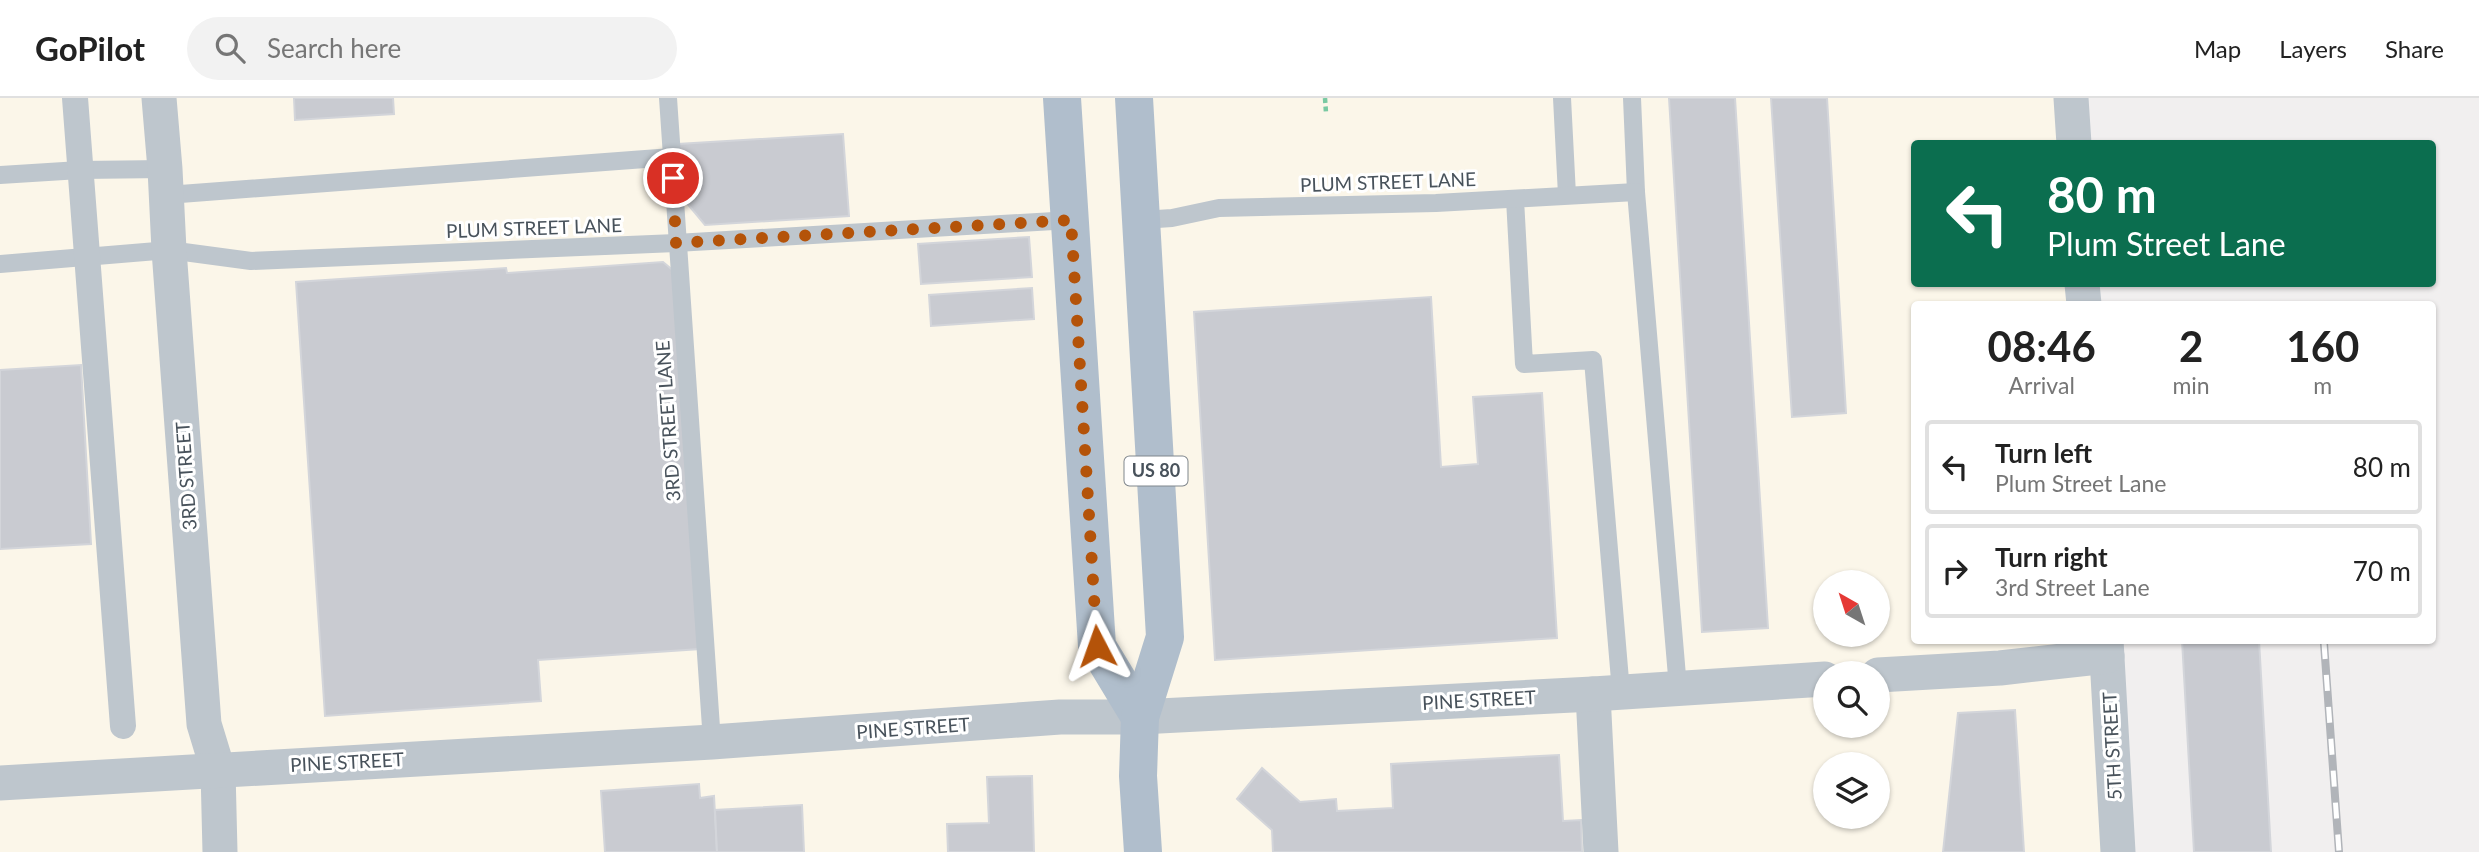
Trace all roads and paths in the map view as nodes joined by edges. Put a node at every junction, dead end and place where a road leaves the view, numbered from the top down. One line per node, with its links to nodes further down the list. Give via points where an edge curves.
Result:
1 (75, 98): 13 (street)
2 (159, 98): 15 (street, 3RD STREET)
3 (668, 98): 12 (lane, 3RD STREET LANE)
4 (1062, 98): 19 (main road)
5 (1134, 98): 20 (main road, US 80)
6 (1325, 98): 10 (path)
7 (1562, 98): 17 (lane)
8 (1632, 98): 16 (lane)
9 (2071, 98): 11 (street)
10 (1326, 113)
11 (2074, 140)
12 (672, 157): 15 (lane); 21 (lane, 3RD STREET LANE)
13 (79, 170): 14 (lane); 15 (lane); 23 (street)
14 (0, 175)
15 (166, 182): 22 (street, 3RD STREET)
16 (1636, 192): 17 (lane, PLUM STREET LANE); 28 (lane)
17 (1567, 195): 18 (lane, PLUM STREET LANE)
18 (1515, 199): 20 (lane, PLUM STREET LANE, via 1219,208); 29 (lane, via 1524,364 1593,360)
19 (1071, 220): 21 (lane, PLUM STREET LANE); 30 (main road, via 1097,646)
20 (1142, 220): 30 (main road, US 80, via 1165,637)
21 (676, 243): 22 (lane, PLUM STREET LANE, via 251,261); 32 (lane, 3RD STREET LANE)
22 (169, 250): 23 (lane, PLUM STREET LANE); 33 (street, 3RD STREET, via 204,724)
23 (86, 257): 24 (lane, PLUM STREET LANE); 31 (street)
24 (0, 264)
25 (2106, 648): 26 (street, via 2000,668); 38 (street, 5TH STREET)
26 (1890, 674)
27 (1813, 679): 28 (street, PINE STREET)
28 (1678, 688): 29 (street, PINE STREET)
29 (1607, 693): 30 (street, PINE STREET); 37 (street)
30 (1140, 717): 32 (street, PINE STREET, via 1060,717); 36 (main road, US 80)
31 (123, 726)
32 (712, 742): 33 (street, PINE STREET)
33 (218, 770): 34 (street, PINE STREET); 35 (street, 3RD STREET)
34 (0, 783)
35 (220, 852)
36 (1143, 852)
37 (1601, 852)
38 (2118, 852)

